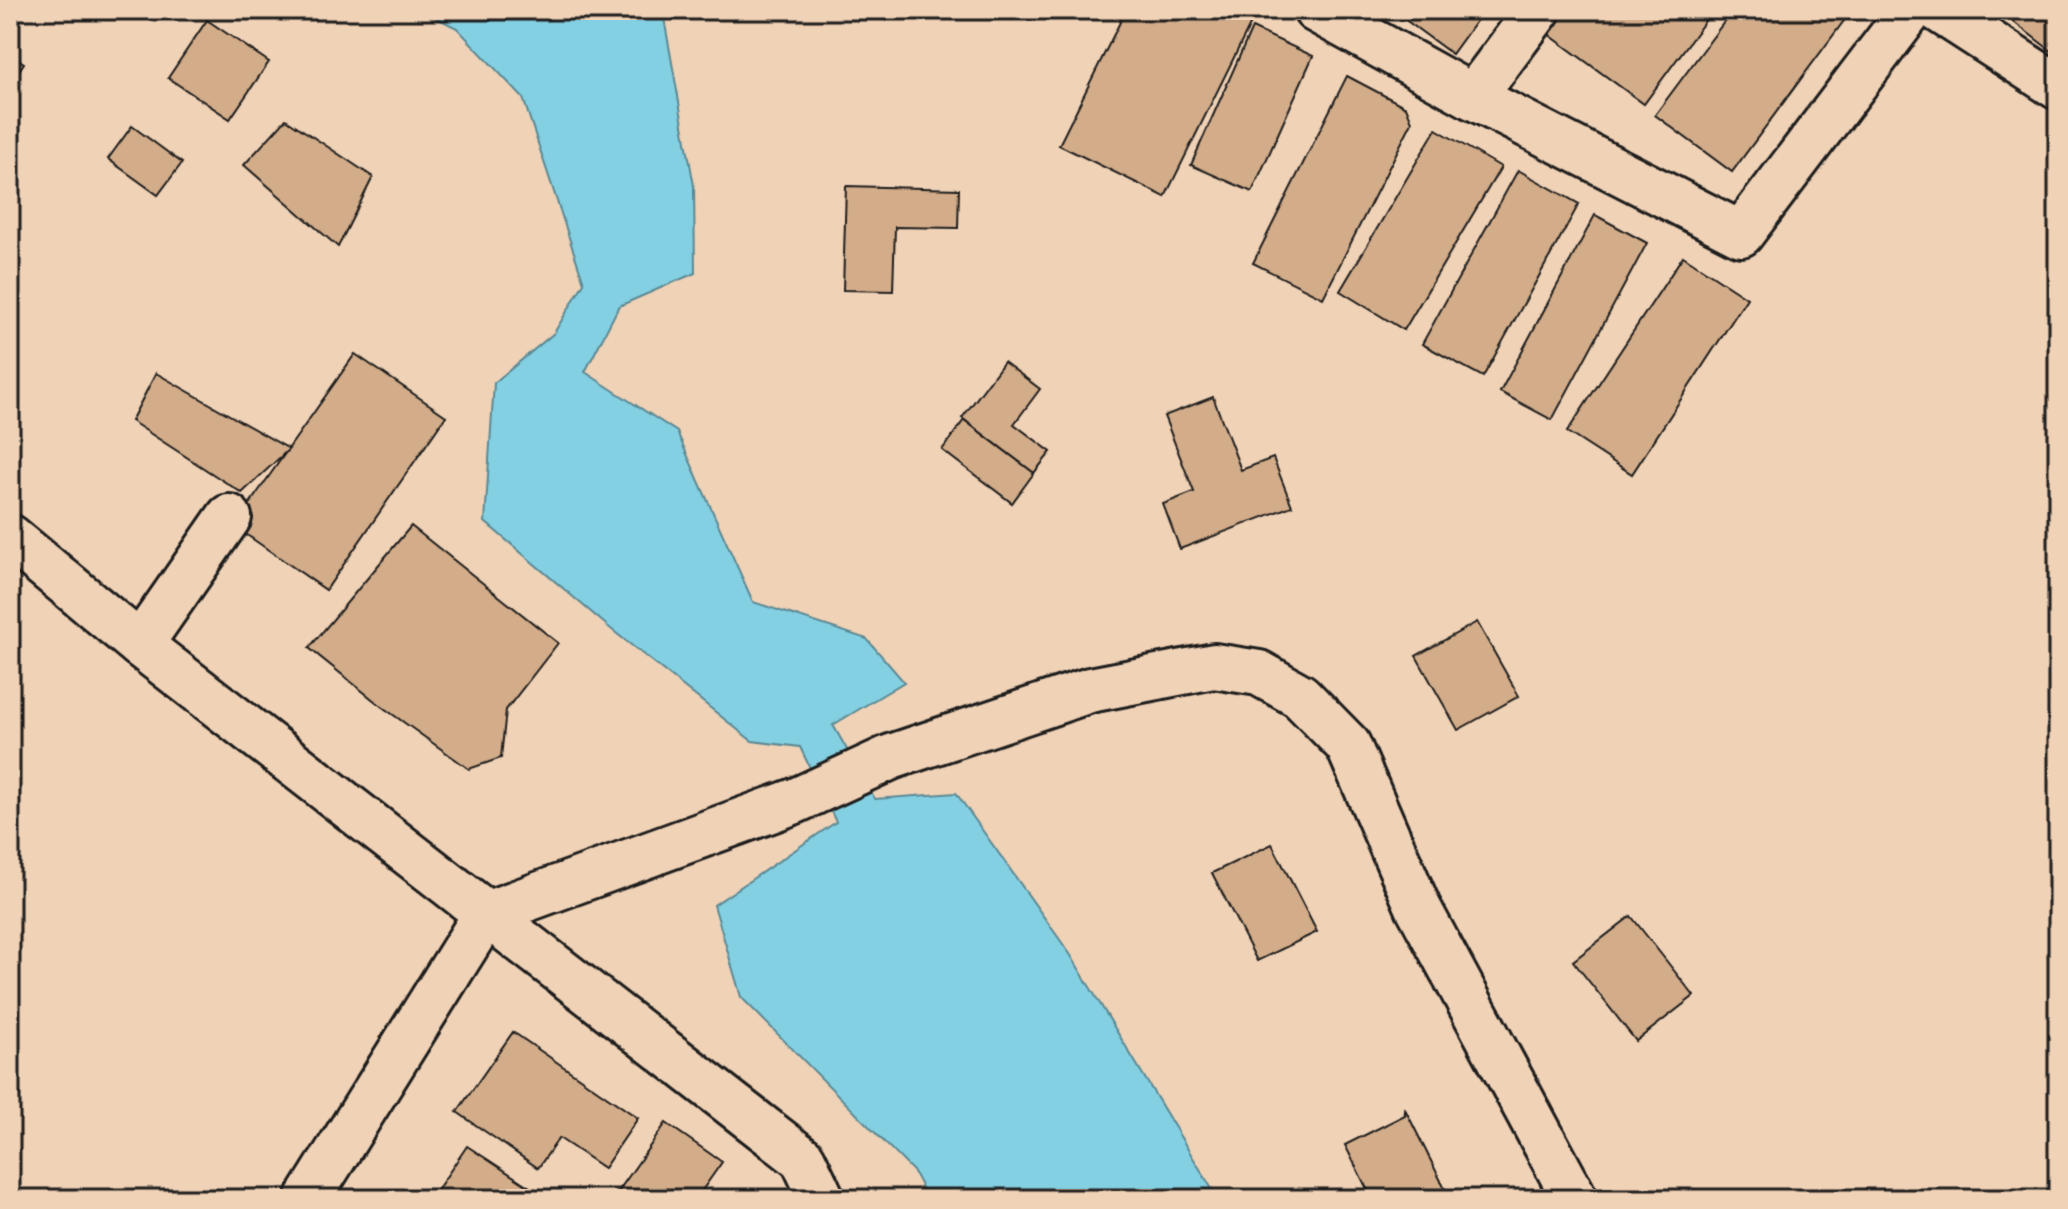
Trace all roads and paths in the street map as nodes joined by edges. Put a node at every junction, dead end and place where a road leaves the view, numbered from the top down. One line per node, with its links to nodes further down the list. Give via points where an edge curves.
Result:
1 (1316, 10): 6 (street)
2 (1538, 10): 6 (street)
3 (1911, 10): 6 (street, via 1741,234)
4 (1939, 10): 5 (street)
5 (2058, 87)
6 (1473, 97)
7 (229, 517): 9 (street)
8 (10, 537): 9 (street)
9 (140, 645): 10 (street)
10 (486, 914): 11 (street); 12 (street, via 803,1159); 13 (street, via 795,801 891,757 1090,690 1214,666 1259,673 1300,696 1348,745 1418,907)
11 (308, 1199)
12 (822, 1199)
13 (1575, 1199)

